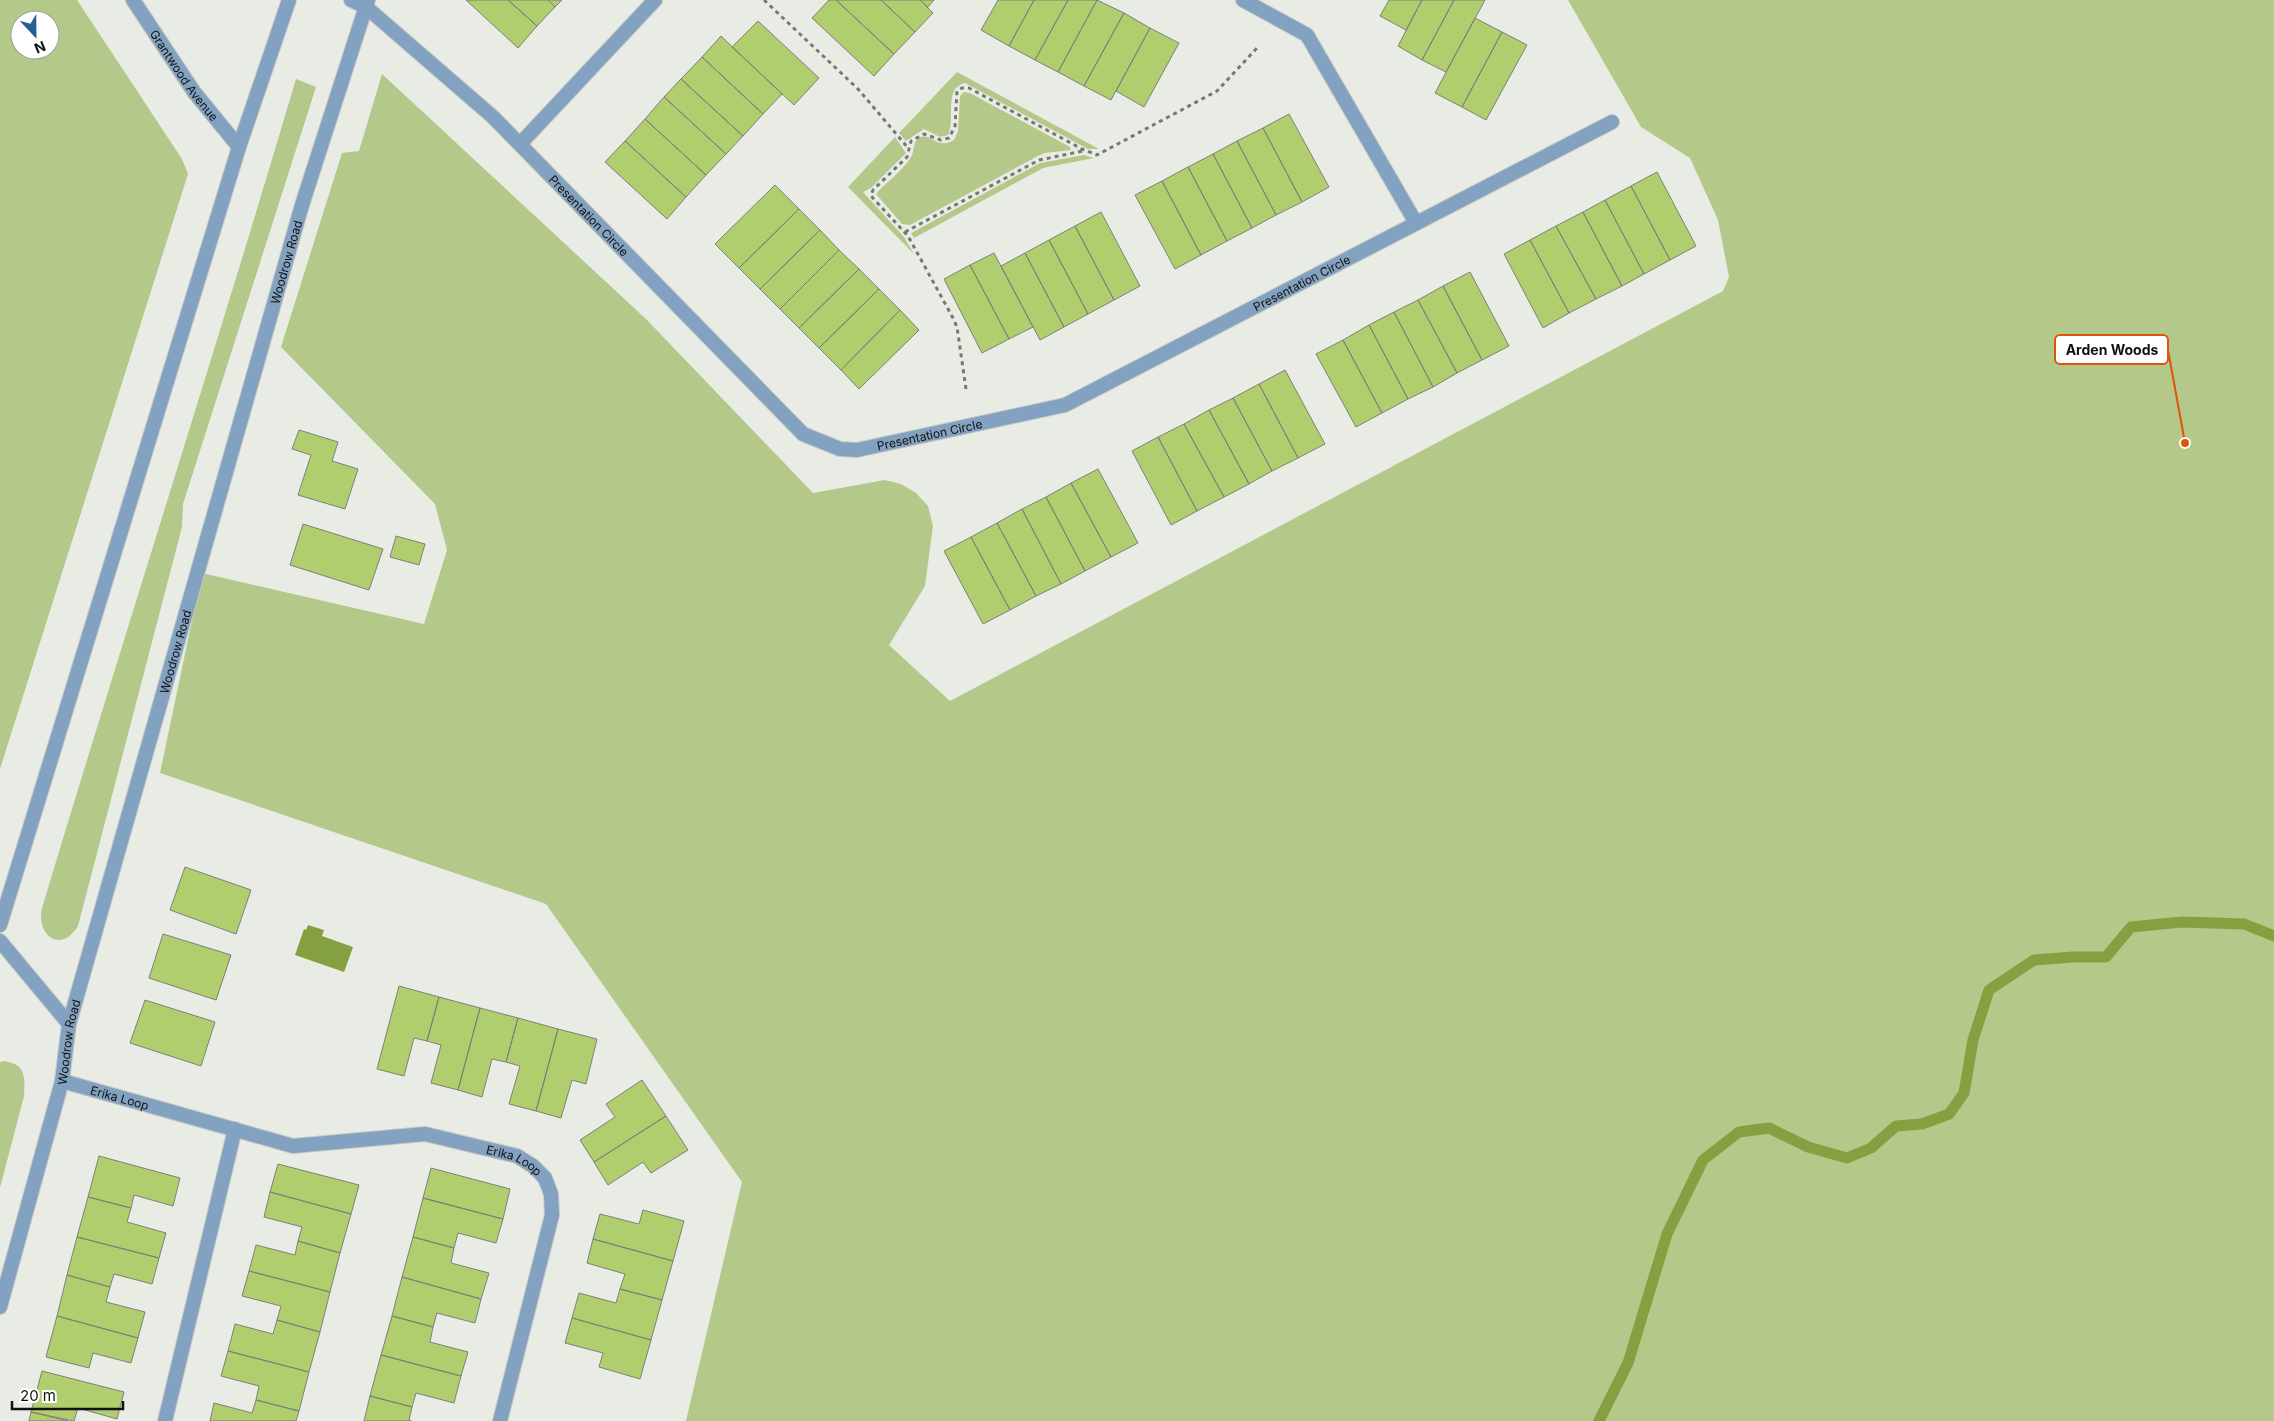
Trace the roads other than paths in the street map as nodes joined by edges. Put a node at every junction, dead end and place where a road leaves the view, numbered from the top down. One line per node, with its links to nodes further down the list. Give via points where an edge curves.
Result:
1 (133, 0): 9 (street, Grantwood Avenue, via 194,92)
2 (289, 0): 9 (street)
3 (351, 0): 6 (street, Presentation Circle)
4 (655, 0): 8 (street)
5 (1243, 0): 10 (street, via 1307,35)
6 (367, 3): 8 (street, Presentation Circle); 13 (street, Woodrow Road, via 302,205)
7 (1612, 122): 10 (street, Presentation Circle)
8 (520, 144): 10 (street, Presentation Circle, via 803,434 840,449 857,450 1064,405)
9 (240, 147): 11 (street)
10 (1416, 223)
11 (0, 925)
12 (0, 940): 13 (street)
13 (69, 1024): 14 (street, Woodrow Road)
14 (62, 1081): 15 (street, Erika Loop); 16 (street, Woodrow Road)
15 (235, 1129): 17 (street); 18 (street, Erika Loop, via 293,1146 425,1134 517,1156 545,1178 552,1194 552,1215)
16 (0, 1307)
17 (165, 1421)
18 (500, 1421)

